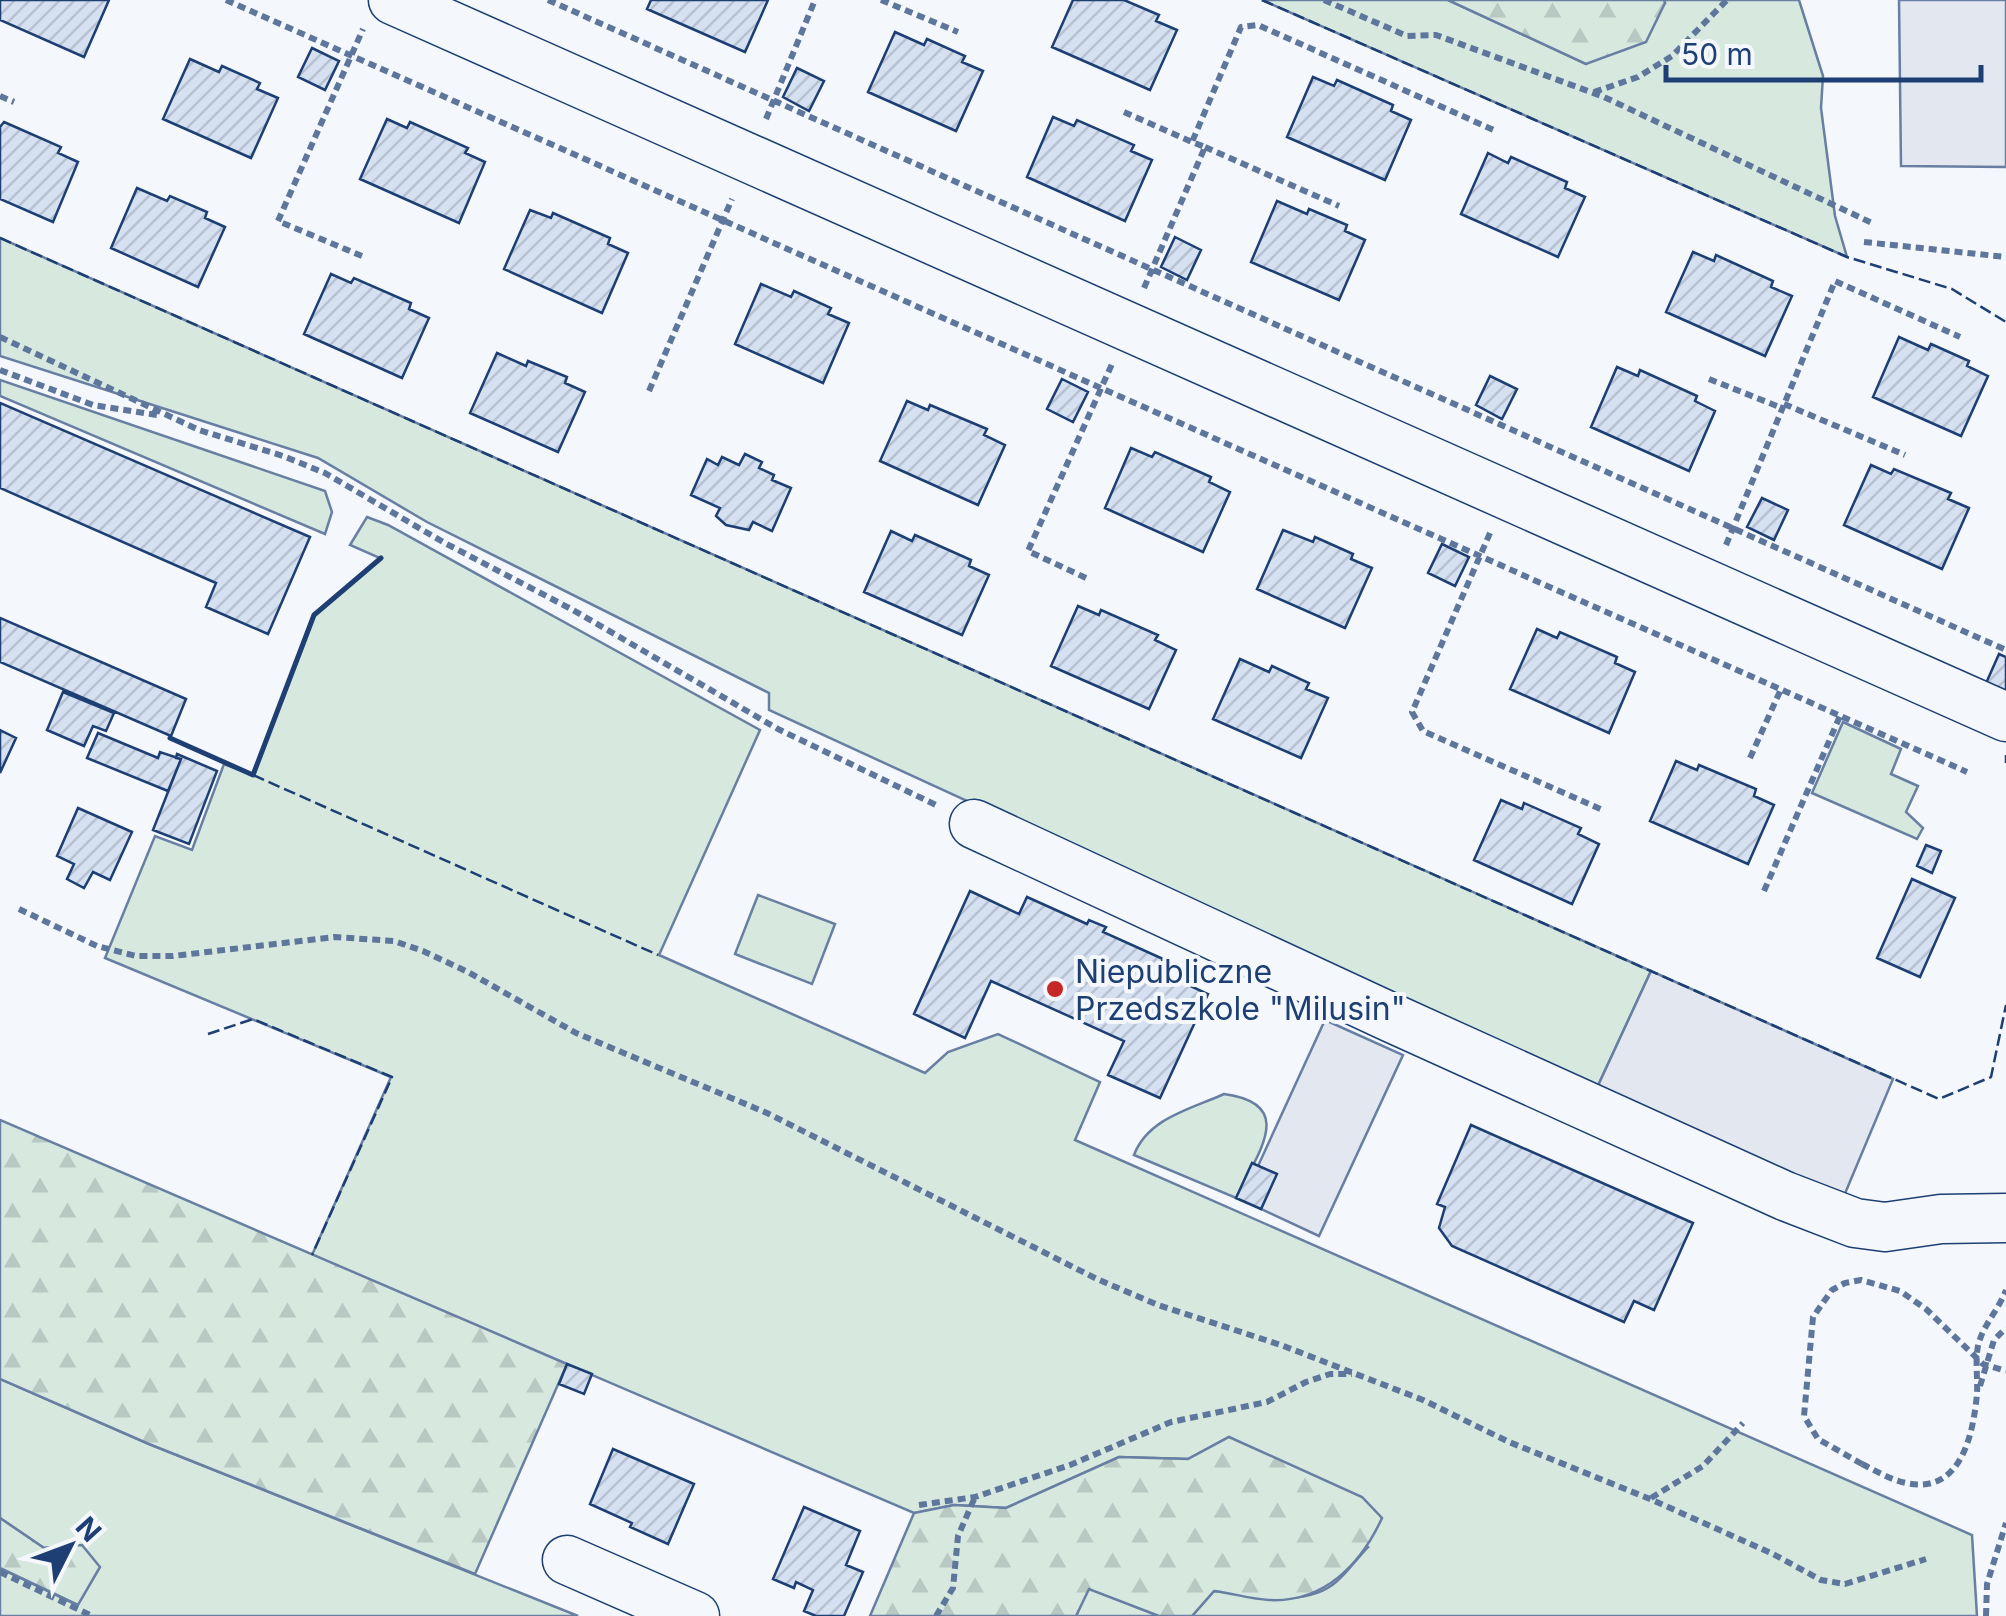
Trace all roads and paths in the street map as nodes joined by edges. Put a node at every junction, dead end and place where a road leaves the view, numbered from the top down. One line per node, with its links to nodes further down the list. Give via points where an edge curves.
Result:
1 (226, 0): 8 (path)
2 (548, 0): 21 (path)
3 (880, 0): 7 (path)
4 (1324, 0): 9 (path, via 1407,36 1436,34)
5 (1727, 0): 9 (path, via 1672,56 1638,78)
6 (381, 7): 8 (path); 22 (street)
7 (958, 32)
8 (351, 56): 19 (path, via 278,221); 27 (path)
9 (1593, 92): 17 (path)
10 (0, 96): 11 (path)
11 (14, 102)
12 (1124, 112): 14 (path)
13 (1496, 131): 14 (path, via 1258,26 1242,27)
14 (1192, 142): 15 (path)
15 (1204, 147): 16 (path); 21 (path)
16 (1339, 206)
17 (1872, 223)
18 (1864, 242): 20 (path)
19 (362, 256)
20 (2006, 256)
21 (1152, 270): 22 (path); 32 (path)
22 (1128, 327): 27 (path); 31 (street)
23 (1960, 336): 28 (path, via 1835,280)
24 (0, 337): 29 (path)
25 (0, 370): 29 (path, via 93,405)
26 (1710, 379): 28 (path)
27 (1102, 389): 33 (path); 34 (path, via 1028,551)
28 (1783, 406): 30 (path); 32 (path)
29 (170, 418): 43 (path, via 326,473 778,729)
30 (1905, 454)
31 (1507, 495): 33 (path); 35 (street)
32 (1733, 528): 35 (path); 36 (path)
33 (1480, 556): 37 (path); 42 (path, via 1412,712 1423,731)
34 (1086, 578)
35 (1710, 586): 39 (street)
36 (2006, 650)
37 (1781, 689): 38 (path); 40 (path)
38 (1840, 716): 41 (path); 44 (path)
39 (2006, 717)
40 (1750, 758)
41 (1967, 772)
42 (1605, 811)
43 (974, 824): 46 (street, via 1854,1224)
44 (1764, 892)
45 (19, 909): 50 (path, via 97,946 136,956 334,936 423,950 576,1033 767,1113 1097,1279)
46 (2006, 1218)
47 (2006, 1290): 51 (path, via 1979,1340)
48 (2006, 1328): 51 (path, via 1994,1340)
49 (2006, 1371): 51 (path, bridge, via 1983,1364 1900,1291 1861,1280 1820,1302 1804,1416 1830,1449 1904,1483 1927,1485 1945,1478 1969,1446)
50 (1358, 1374): 53 (path, via 1330,1374 1267,1402 1171,1422); 54 (path)
51 (1976, 1396)
52 (1743, 1423): 54 (path, via 1702,1466)
53 (975, 1497): 55 (path); 62 (path, via 958,1536 953,1588)
54 (1650, 1498): 57 (path, via 1821,1580 1845,1584)
55 (919, 1505)
56 (2006, 1523): 63 (path, via 1987,1584)
57 (1926, 1559)
58 (566, 1560): 61 (street)
59 (0, 1572): 60 (path)
60 (92, 1616)
61 (695, 1616)
62 (936, 1616)
63 (1986, 1616)

